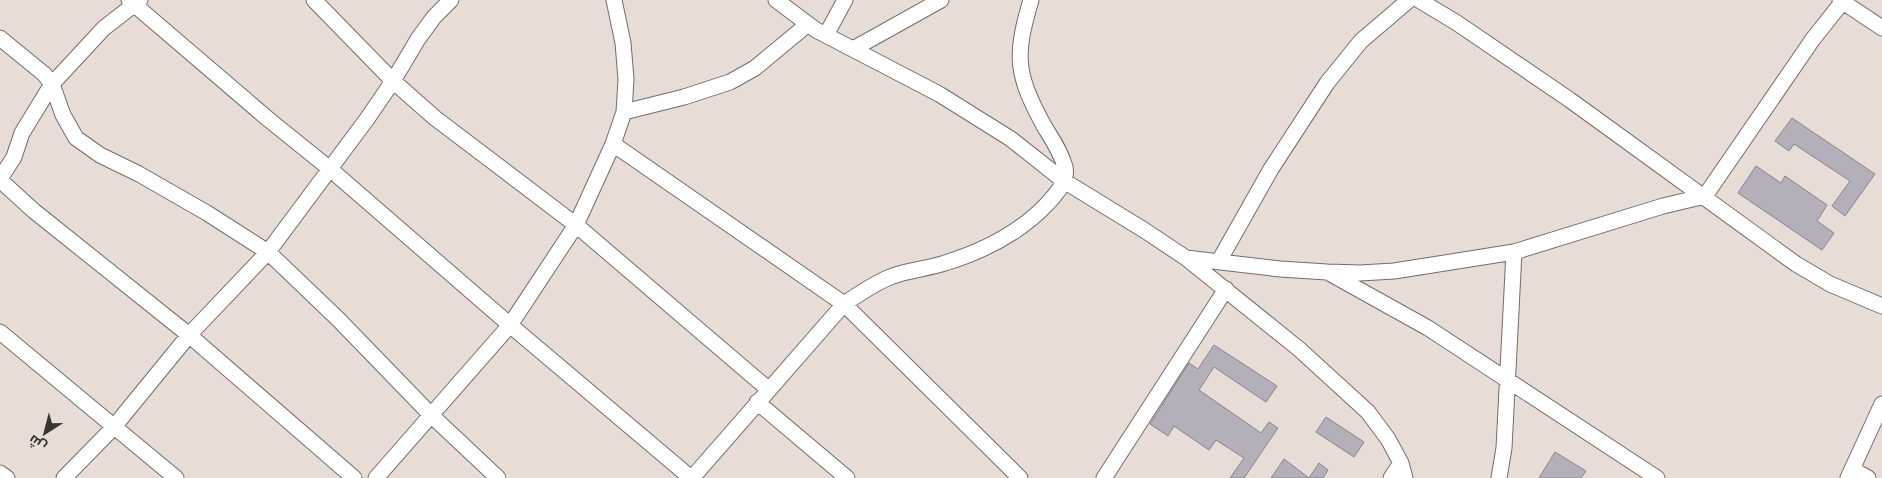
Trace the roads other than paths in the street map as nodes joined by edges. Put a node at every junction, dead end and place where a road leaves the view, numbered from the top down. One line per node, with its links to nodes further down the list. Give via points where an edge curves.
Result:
1 (314, 0): 18 (street)
2 (450, 0): 18 (street, via 434,17)
3 (614, 0): 20 (street, via 625,61)
4 (776, 0): 13 (street)
5 (845, 0): 15 (street)
6 (941, 0): 17 (street)
7 (1031, 0): 24 (street, via 1021,39 1020,67 1030,99 1060,152 1066,171)
8 (1409, 0): 30 (street, via 1361,41 1327,83 1271,169)
9 (1419, 0): 12 (street)
10 (1842, 0): 14 (street); 25 (street)
11 (134, 1): 19 (street); 22 (street)
12 (1440, 5): 25 (street)
13 (808, 24): 15 (street); 20 (street, via 755,68 730,82)
14 (1882, 28)
15 (826, 35): 17 (street)
16 (0, 38): 19 (street)
17 (853, 49): 24 (street, via 939,94 1011,138)
18 (393, 81): 22 (street); 26 (street, via 435,118)
19 (52, 84): 23 (street, via 22,132 14,157); 27 (street, via 68,126 86,147 207,213)
20 (624, 112): 21 (street)
21 (613, 144): 26 (street); 33 (street)
22 (330, 169): 27 (street); 35 (street)
23 (0, 180): 37 (street)
24 (1064, 181): 29 (street); 33 (street, via 1046,206 990,247 945,263 891,276)
25 (1705, 196): 28 (street); 34 (street, via 1813,274)
26 (576, 225): 35 (street); 39 (street)
27 (268, 252): 37 (street); 42 (street)
28 (1514, 252): 31 (street, via 1394,271); 38 (street)
29 (1186, 258): 30 (street); 32 (street)
30 (1219, 260): 31 (street)
31 (1328, 272): 38 (street, via 1428,328)
32 (1226, 289): 44 (street, via 1368,412); 56 (street)
33 (844, 304): 39 (street); 55 (street)
34 (1882, 306)
35 (510, 325): 42 (street); 53 (street)
36 (0, 332): 43 (street)
37 (189, 335): 43 (street); 50 (street)
38 (1507, 380): 59 (street, via 1504,448); 60 (street)
39 (768, 389): 40 (street)
40 (757, 402): 53 (street); 54 (street)
41 (1882, 404): 46 (street)
42 (431, 416): 51 (street); 52 (street)
43 (114, 428): 48 (street); 49 (street)
44 (1401, 463): 57 (street); 58 (street)
45 (0, 473): 47 (street)
46 (1850, 473): 61 (street)
47 (7, 478)
48 (64, 478)
49 (176, 478)
50 (354, 478)
51 (376, 478)
52 (498, 478)
53 (691, 478)
54 (847, 478)
55 (1018, 478)
56 (1104, 478)
57 (1391, 478)
58 (1405, 478)
59 (1499, 478)
60 (1657, 478)
61 (1868, 478)

